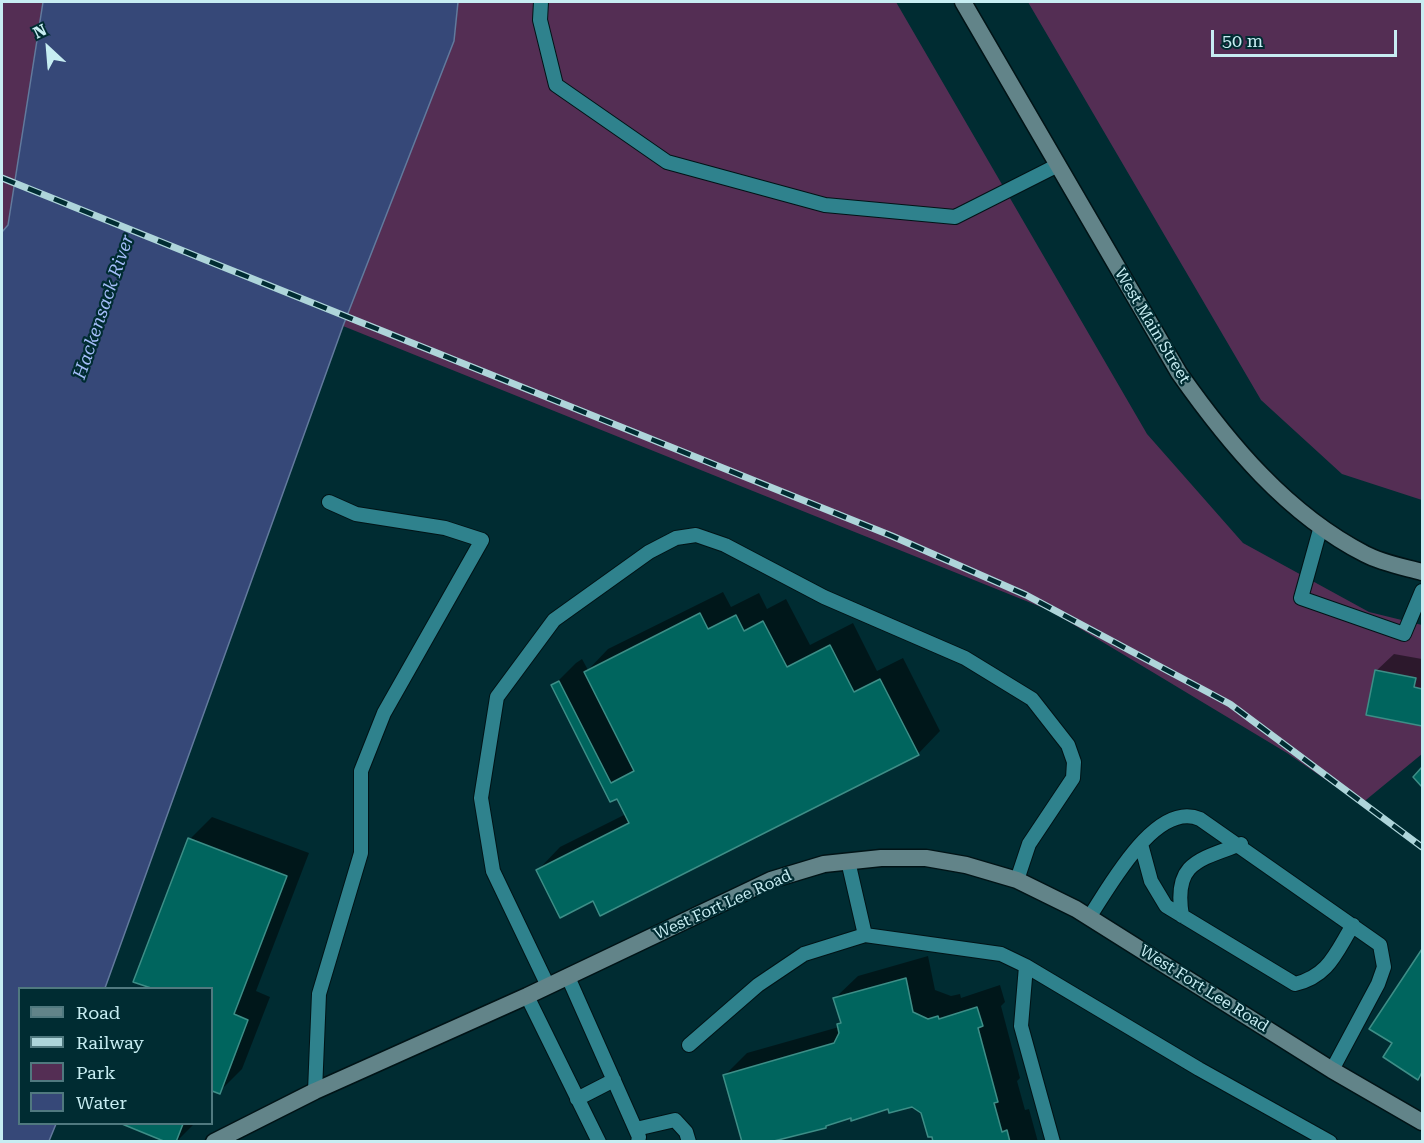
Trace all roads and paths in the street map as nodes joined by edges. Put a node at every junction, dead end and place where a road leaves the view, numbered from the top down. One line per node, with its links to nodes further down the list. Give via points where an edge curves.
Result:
1 (541, 2): 3 (lane, via 540,20 556,85 667,162 825,205 955,217)
2 (963, 2): 3 (main road, West Main Street)
3 (1058, 165): 5 (main road, West Main Street, via 1179,373 1214,423 1254,469)
4 (328, 502): 23 (lane, via 356,514 445,528 482,540 384,713 361,771 361,853 319,994)
5 (1321, 526): 6 (main road, West Main Street, via 1367,555); 7 (lane, via 1301,598 1404,634)
6 (1422, 572)
7 (1422, 591)
8 (1141, 844): 9 (lane, via 1164,822 1193,816); 12 (lane); 13 (lane, via 1151,881 1166,906)
9 (1240, 844): 13 (lane, via 1199,861 1188,870 1180,889); 14 (lane)
10 (848, 861): 11 (main road, West Fort Lee Road, via 926,858); 15 (lane); 17 (main road, West Fort Lee Road, via 771,880)
11 (1017, 880): 12 (main road, West Fort Lee Road); 18 (lane, via 1029,844 1073,778 1074,762 1068,745 1032,699 965,658 824,597 725,545 696,535 676,538 649,552 554,620 497,697 481,798 493,871)
12 (1090, 916): 21 (main road, West Fort Lee Road)
13 (1182, 916): 14 (lane, via 1295,984 1323,973)
14 (1353, 925): 21 (lane, via 1380,945 1384,967)
15 (864, 935): 16 (lane, via 1001,954); 20 (lane, via 804,954 758,985)
16 (1026, 966): 30 (lane, via 1021,1026); 31 (lane)
17 (568, 976): 18 (main road, West Fort Lee Road); 22 (lane)
18 (548, 986): 19 (main road, West Fort Lee Road)
19 (527, 996): 23 (main road, West Fort Lee Road); 24 (lane)
20 (689, 1045)
21 (1332, 1070): 25 (main road, West Fort Lee Road)
22 (614, 1080): 24 (lane); 26 (lane)
23 (315, 1091): 27 (main road, West Fort Lee Road)
24 (577, 1099): 28 (lane)
25 (1422, 1122)
26 (637, 1135): 29 (lane, via 675,1120)
27 (214, 1142)
28 (599, 1142)
29 (689, 1142)
30 (1053, 1142)
31 (1330, 1142)

